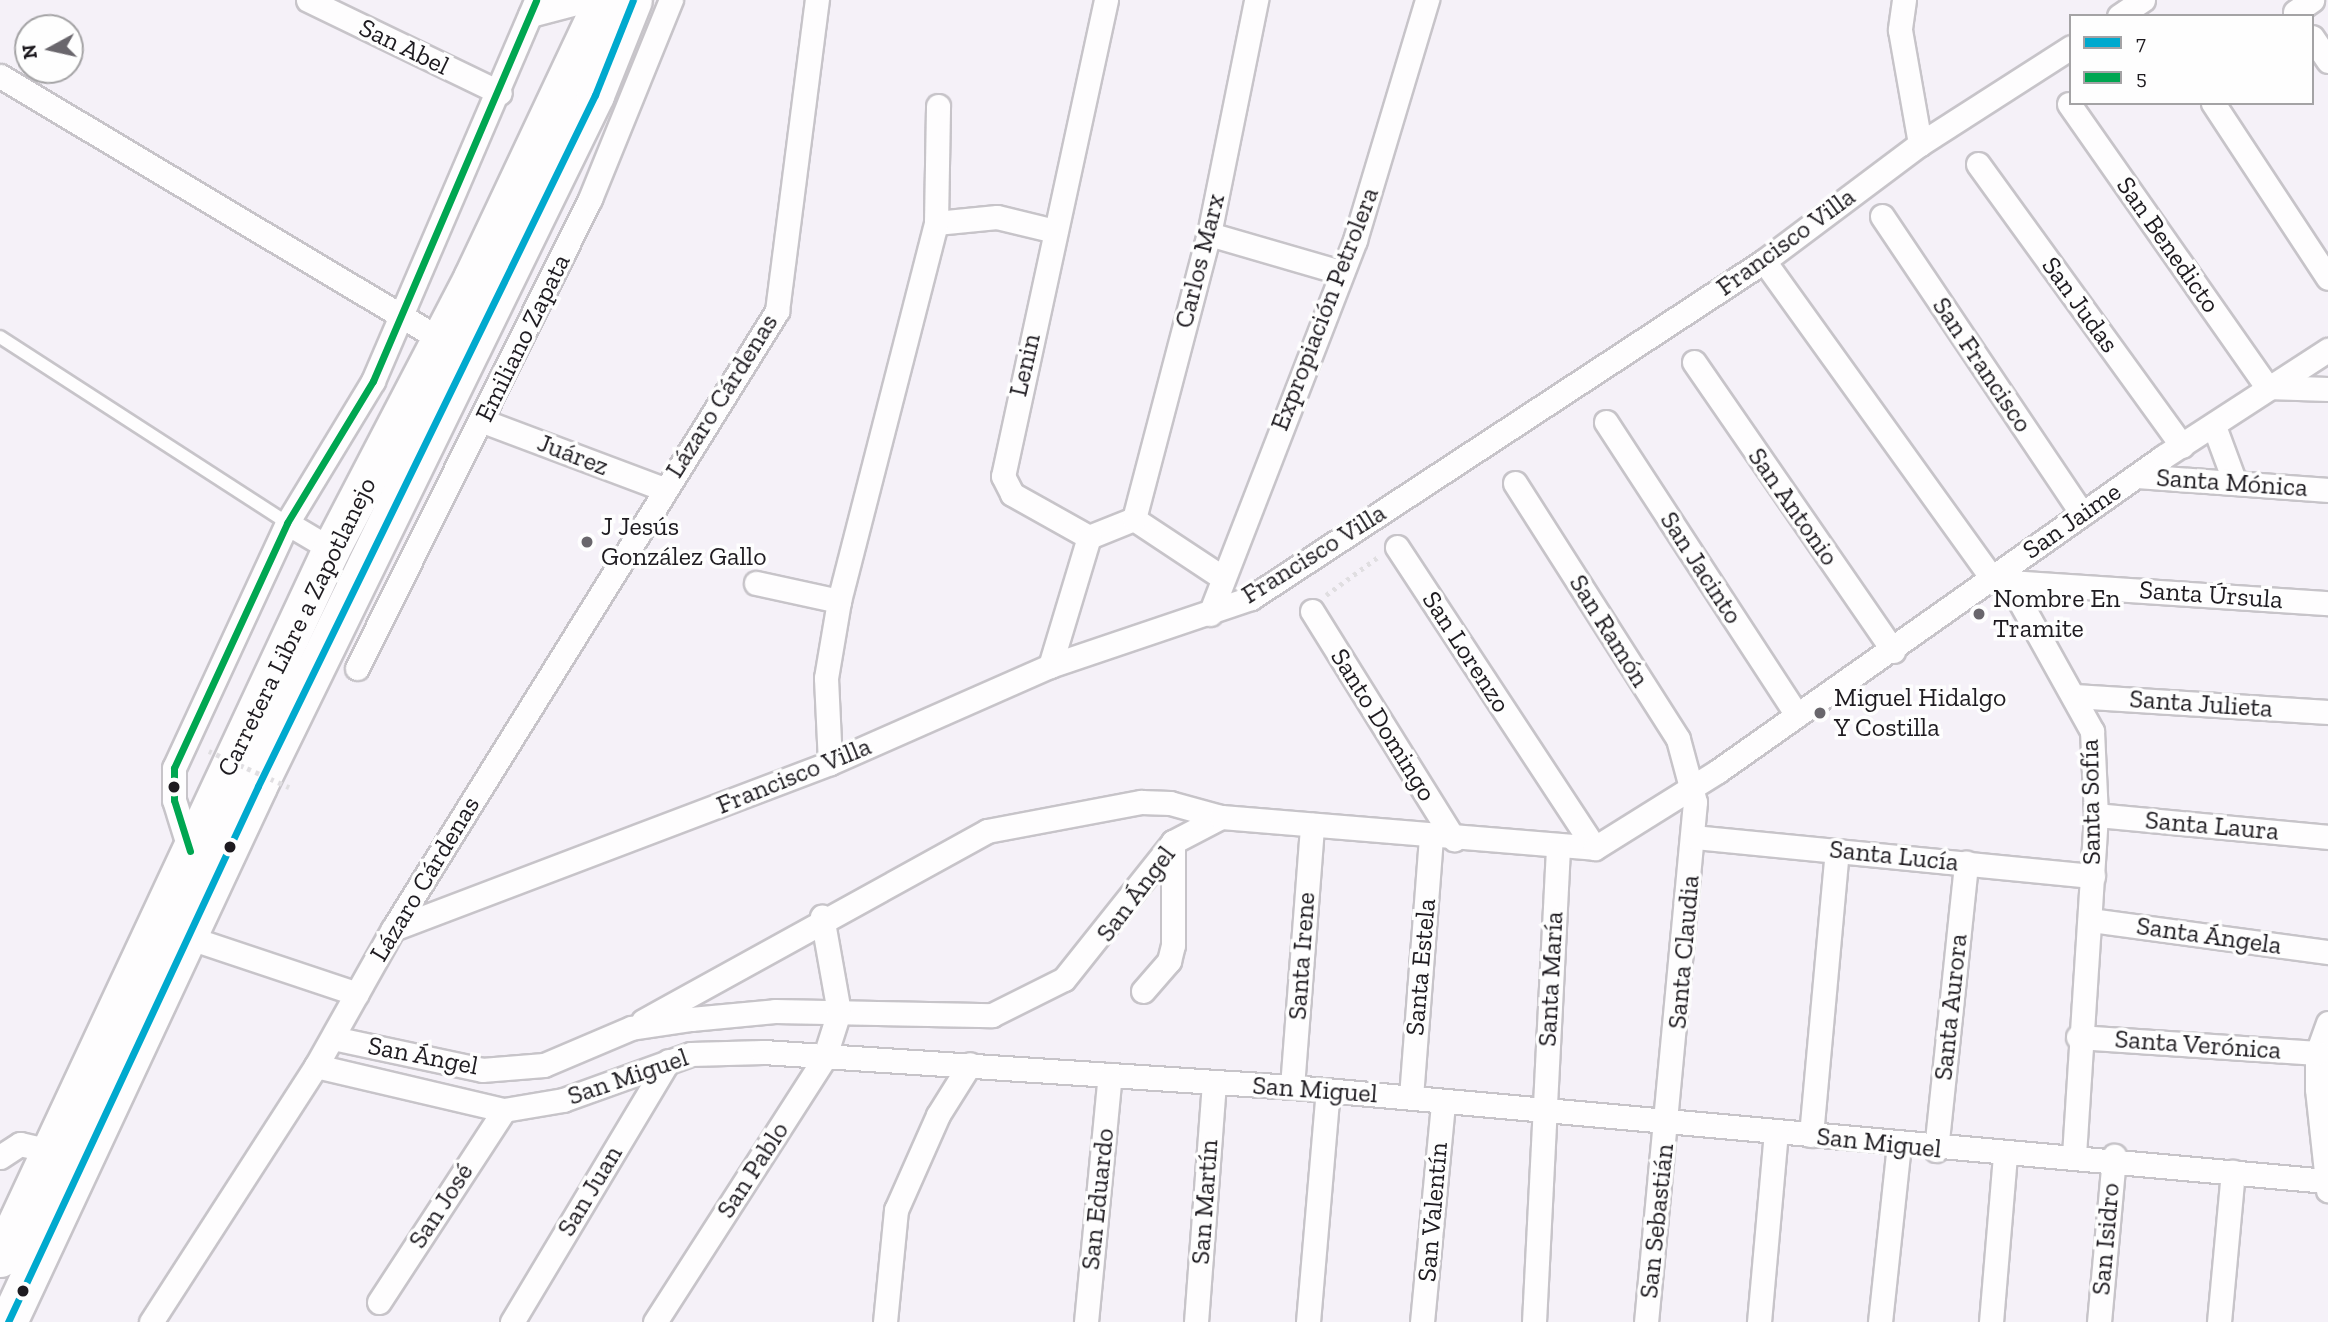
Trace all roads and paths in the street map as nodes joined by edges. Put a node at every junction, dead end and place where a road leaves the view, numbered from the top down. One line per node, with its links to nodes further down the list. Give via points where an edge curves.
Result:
1 (308, 0): 18 (street, San Abel)
2 (588, 0): 12 (street)
3 (603, 0): 33 (main road, Carretera Libre a Zapotlanejo)
4 (633, 0): 88 (main road, Carretera Libre a Zapotlanejo, via 595,95)
5 (671, 0): 40 (street, Emiliano Zapata, via 590,199)
6 (817, 0): 47 (street, Lázaro Cárdenas, via 777,311)
7 (1106, 0): 26 (street, Lenin)
8 (1256, 0): 27 (street, Carlos Marx)
9 (1427, 0): 29 (street, Expropiación Petrolera)
10 (1904, 0): 22 (street, via 1900,30)
11 (2143, 0): 13 (street)
12 (533, 8): 18 (street)
13 (2122, 14)
14 (2314, 40): 16 (street)
15 (2069, 48): 22 (street, Francisco Villa)
16 (2328, 61)
17 (0, 76): 31 (street)
18 (500, 93): 31 (street)
19 (2070, 105): 37 (street, San Benedicto)
20 (2214, 105): 30 (street)
21 (938, 106): 25 (street)
22 (1920, 144): 28 (street, Francisco Villa)
23 (1978, 164): 43 (street, San Judas)
24 (1882, 216): 49 (street, San Francisco)
25 (936, 223): 26 (street, via 997,218); 58 (street)
26 (1055, 231): 52 (street, Lenin, via 1003,476 1012,494)
27 (1209, 234): 29 (street); 50 (street, Carlos Marx)
28 (1764, 261): 56 (street, Santa Sofía); 61 (street, Francisco Villa, via 1251,598)
29 (1340, 272): 55 (street, Expropiación Petrolera)
30 (2328, 278)
31 (401, 317): 33 (street); 36 (street)
32 (0, 337): 51 (lane)
33 (440, 339): 39 (main road, Carretera Libre a Zapotlanejo)
34 (2328, 350): 37 (street, San Jaime)
35 (1694, 362): 62 (street, San Antonio)
36 (373, 381): 39 (street); 51 (street)
37 (2267, 387): 38 (street); 42 (street, San Jaime)
38 (2328, 389)
39 (410, 398): 54 (main road, Carretera Libre a Zapotlanejo)
40 (483, 421): 47 (street, Juárez); 64 (street, Emiliano Zapata)
41 (1606, 422): 67 (street, San Jacinto)
42 (2214, 426): 43 (street, San Jaime); 45 (street)
43 (2182, 446): 44 (street, San Jaime)
44 (2137, 476): 45 (street, Santa Mónica); 49 (street, San Jaime)
45 (2234, 480): 48 (street, Santa Mónica)
46 (1515, 483): 70 (street, San Ramón, via 1678,739)
47 (664, 489): 87 (street, Lázaro Cárdenas)
48 (2328, 490)
49 (2082, 514): 56 (street, San Jaime)
50 (1134, 519): 52 (street); 55 (street)
51 (287, 523): 54 (street); 81 (street, via 174,768 174,800)
52 (1089, 537): 63 (street)
53 (1397, 547): 60 (path, via 1318,600); 80 (street, San Lorenzo)
54 (331, 549): 81 (main road, Carretera Libre a Zapotlanejo)
55 (1220, 576): 61 (street, Expropiación Petrolera)
56 (2000, 580): 59 (street, Santa Úrsula); 62 (street, San Jaime); 65 (street, Santa Sofía)
57 (756, 583): 58 (street)
58 (839, 601): 69 (street, via 826,678)
59 (2328, 603)
60 (1312, 611): 77 (street, Santo Domingo)
61 (1210, 614): 63 (street, Francisco Villa)
62 (1893, 651): 67 (street, San Jaime)
63 (1050, 666): 69 (street, Francisco Villa)
64 (357, 668)
65 (2074, 696): 66 (street, Santa Julieta); 72 (street, Santa Sofía, via 2096,751)
66 (2328, 712)
67 (1797, 715): 70 (street, San Jaime, via 1718,771)
68 (209, 751): 71 (path, bridge)
69 (830, 763): 87 (street, Francisco Villa)
70 (1690, 785): 76 (street, Santa Claudia); 80 (street)
71 (291, 788)
72 (2096, 815): 75 (street, Santa Laura); 84 (street, Santa Sofía)
73 (1221, 817): 74 (street); 78 (street, San Ángel); 85 (street, San Ángel, via 1170,803 1141,802 1011,824)
74 (1312, 825): 77 (street); 104 (street, Santa Irene)
75 (2328, 836)
76 (1695, 837): 82 (street, Santa Lucía); 111 (street, Santa Claudia)
77 (1443, 838): 79 (street); 106 (street, Santa Estela)
78 (1173, 842): 90 (street, via 1173,945 1169,961); 92 (street, San Ángel, via 1082,962 1048,992 992,1014)
79 (1558, 847): 80 (street); 109 (street, Santa María)
80 (1595, 848)
81 (190, 851): 116 (main road, Carretera Libre a Zapotlanejo)
82 (1837, 851): 83 (street, Santa Lucía); 113 (street)
83 (1966, 863): 84 (street, Santa Lucía); 115 (street, Santa Aurora)
84 (2093, 876): 86 (street, Santa Sofía)
85 (822, 918): 92 (street); 94 (street, San Ángel)
86 (2090, 919): 89 (street, Santa Ángela); 95 (street, Santa Sofía)
87 (393, 929): 91 (street, Lázaro Cárdenas)
88 (187, 937): 91 (street); 125 (main road, Carretera Libre a Zapotlanejo)
89 (2328, 952)
90 (1143, 991)
91 (357, 994): 96 (street, Lázaro Cárdenas)
92 (839, 1012): 94 (street, San Ángel, via 775,1011); 98 (street, San Pablo)
93 (2328, 1023): 97 (street)
94 (631, 1028): 96 (street, San Ángel, via 544,1065 482,1070)
95 (2078, 1037): 97 (street, Santa Verónica); 118 (street, Santa Sofía)
96 (332, 1038): 101 (street, Lázaro Cárdenas)
97 (2317, 1053): 110 (street)
98 (824, 1059): 99 (street, San Miguel, via 723,1051); 100 (street, San Miguel); 128 (street, San Pablo)
99 (668, 1061): 108 (street, San Miguel, via 563,1100); 127 (street, San Juan)
100 (971, 1064): 102 (street, San Miguel); 129 (street, via 939,1115 894,1218)
101 (316, 1066): 108 (street, San Miguel); 126 (street, Lázaro Cárdenas)
102 (1110, 1075): 103 (street, San Miguel); 130 (street, San Eduardo)
103 (1214, 1083): 104 (street, San Miguel); 131 (street, San Martín)
104 (1292, 1087): 105 (street, San Miguel)
105 (1328, 1091): 106 (street, San Miguel); 132 (street)
106 (1411, 1097): 107 (street, San Miguel)
107 (1443, 1102): 109 (street, San Miguel); 133 (street, San Valentín)
108 (504, 1110): 124 (street, San José)
109 (1544, 1112): 111 (street, San Miguel); 134 (street)
110 (2324, 1119): 122 (street)
111 (1669, 1120): 112 (street, San Miguel); 135 (street, San Sebastián)
112 (1776, 1132): 113 (street, San Miguel); 136 (street)
113 (1811, 1135): 114 (street, San Miguel)
114 (1899, 1145): 115 (street, San Miguel); 137 (street)
115 (1936, 1150): 117 (street, San Miguel)
116 (50, 1151): 120 (street, via 20,1144); 123 (main road, Carretera Libre a Zapotlanejo)
117 (2005, 1154): 118 (street, San Miguel); 138 (street)
118 (2074, 1156): 119 (street, San Miguel)
119 (2114, 1156): 121 (street, San Miguel); 139 (street, San Isidro)
120 (0, 1157)
121 (2233, 1172): 122 (street, San Miguel); 140 (street)
122 (2327, 1185)
123 (0, 1258)
124 (379, 1302)
125 (8, 1322)
126 (151, 1322)
127 (512, 1322)
128 (655, 1322)
129 (885, 1322)
130 (1086, 1322)
131 (1196, 1322)
132 (1308, 1322)
133 (1422, 1322)
134 (1534, 1322)
135 (1646, 1322)
136 (1759, 1322)
137 (1880, 1322)
138 (1991, 1322)
139 (2099, 1322)
140 (2219, 1322)

